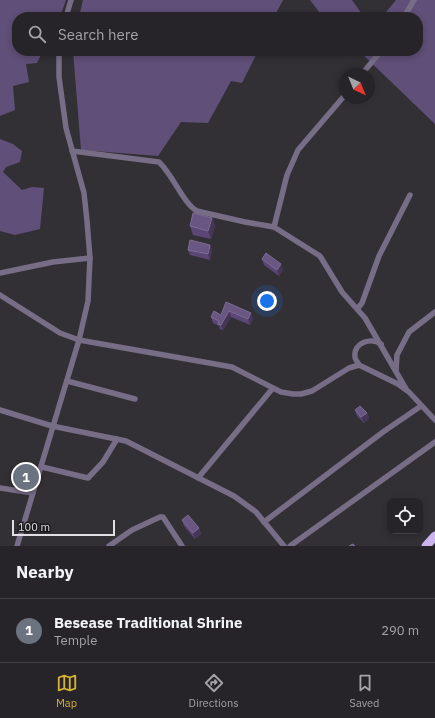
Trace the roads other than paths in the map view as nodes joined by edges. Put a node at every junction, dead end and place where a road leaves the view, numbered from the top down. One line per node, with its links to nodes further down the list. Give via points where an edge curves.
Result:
1 (71, 0): 3 (street)
2 (414, 0): 4 (street)
3 (67, 12)
4 (407, 12)
5 (58, 56): 9 (street, via 66,128)
6 (377, 56): 7 (street)
7 (367, 68)
8 (339, 102): 11 (street, via 298,150 287,175)
9 (72, 151): 11 (street, via 159,162 173,178 191,208); 12 (street, via 84,193)
10 (410, 195): 15 (street, via 379,256)
11 (274, 227): 15 (street, via 320,256 342,292)
12 (90, 258): 13 (street, via 46,263); 17 (street, via 88,301)
13 (0, 273)
14 (0, 295): 17 (street, via 60,333)
15 (358, 308): 18 (street)
16 (435, 312): 20 (street, via 409,332 397,355)
17 (79, 340): 21 (street); 22 (street, via 220,364 243,372)
18 (381, 344): 19 (street, via 376,340 370,340 360,345 355,357); 20 (street)
19 (359, 365): 22 (street, via 349,368 322,386 301,394 281,392); 23 (street)
20 (396, 373): 23 (street)
21 (67, 381): 24 (street); 28 (street)
22 (273, 388): 32 (street)
23 (409, 392): 25 (street)
24 (135, 399)
25 (421, 406): 27 (street); 35 (street)
26 (0, 410): 28 (street)
27 (435, 420)
28 (52, 426): 29 (street); 31 (street)
29 (117, 439): 31 (street, via 103,462 88,478); 32 (street, via 126,441)
30 (435, 442): 41 (street)
31 (42, 467): 34 (street)
32 (198, 478): 35 (street, via 234,496)
33 (0, 488): 34 (street)
34 (33, 494): 37 (street)
35 (264, 522): 40 (street)
36 (435, 536): 42 (highway)
37 (17, 546)
38 (109, 546): 39 (street, via 132,530 163,517)
39 (182, 546)
40 (284, 546)
41 (290, 546)
42 (426, 546)

